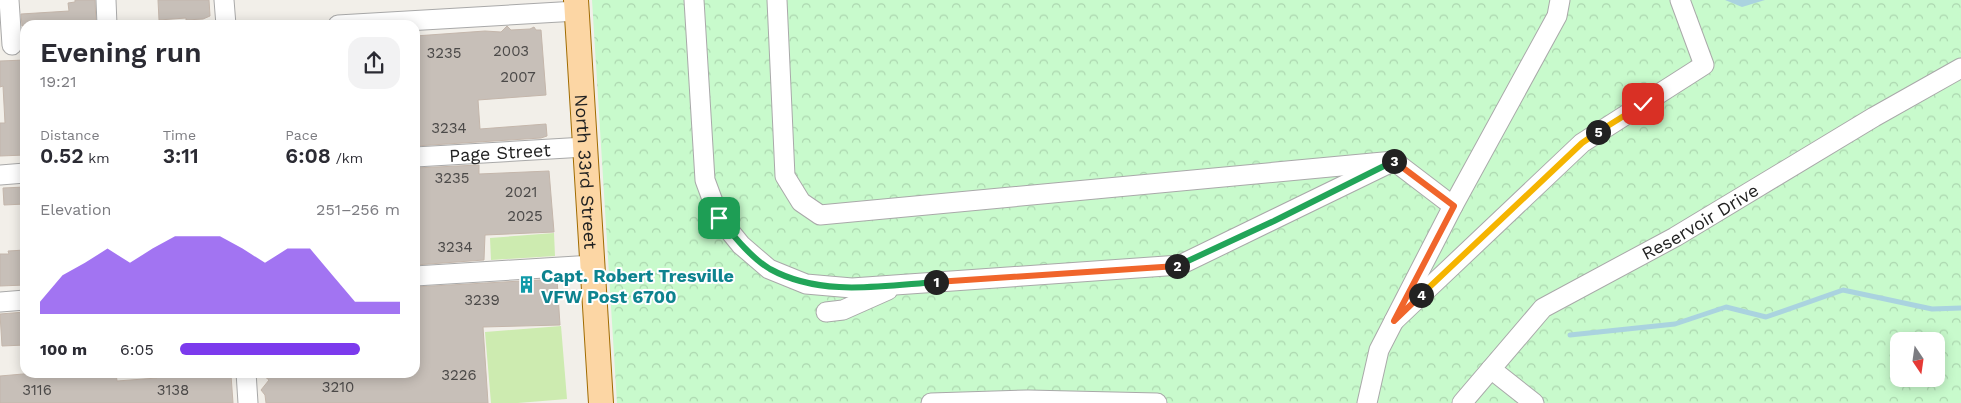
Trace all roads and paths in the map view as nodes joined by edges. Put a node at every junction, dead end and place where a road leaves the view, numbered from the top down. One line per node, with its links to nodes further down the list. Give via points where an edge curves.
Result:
1 (9, 0): 12 (street)
2 (106, 0): 9 (street)
3 (224, 0): 10 (street)
4 (694, 0): 22 (street, via 705,180 719,218 769,269 806,284 852,288)
5 (777, 0): 16 (street, via 785,176 801,202 820,215)
6 (1560, 0): 19 (street, via 1557,16)
7 (1680, 0): 26 (street, via 1704,65 1582,143)
8 (577, 5): 11 (street); 14 (main road, North 33rd Street)
9 (107, 20)
10 (226, 20)
11 (398, 20)
12 (12, 44)
13 (1961, 68): 27 (street, Reservoir Drive, via 1675,237 1543,308)
14 (585, 147): 15 (street, Page Street); 20 (main road, North 33rd Street)
15 (420, 156)
16 (1394, 161): 19 (street); 22 (street, via 1180,265)
17 (20, 173): 18 (street)
18 (0, 175)
19 (1454, 206): 26 (street)
20 (592, 265): 21 (street); 30 (main road, North 33rd Street)
21 (420, 276)
22 (902, 284): 25 (street, via 843,310)
23 (20, 300): 24 (street)
24 (0, 302)
25 (826, 312)
26 (1394, 321): 33 (street, via 1379,350)
27 (1491, 369): 34 (street, Reservoir Drive); 35 (street)
28 (246, 378): 29 (street)
29 (248, 403)
30 (601, 403)
31 (930, 403): 32 (street, via 1066,400)
32 (1157, 403)
33 (1367, 403)
34 (1462, 403)
35 (1534, 403)

